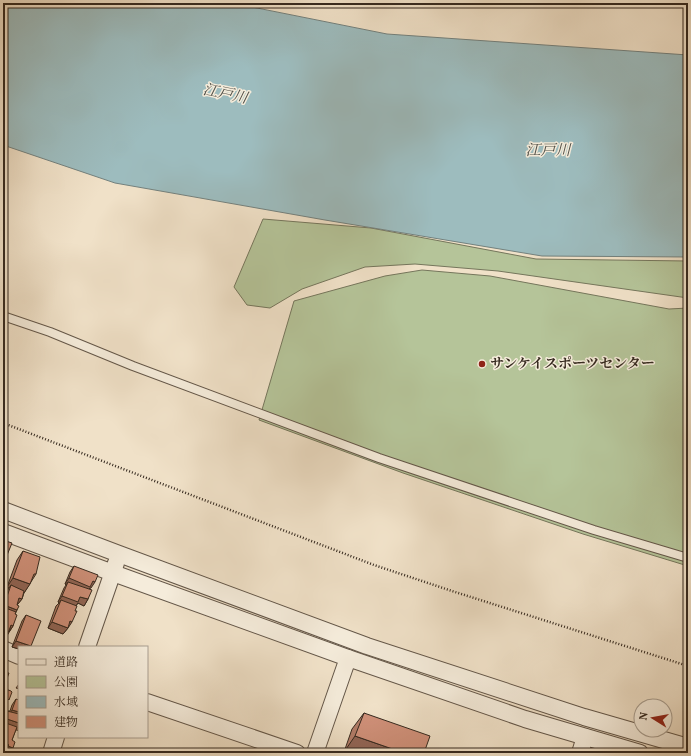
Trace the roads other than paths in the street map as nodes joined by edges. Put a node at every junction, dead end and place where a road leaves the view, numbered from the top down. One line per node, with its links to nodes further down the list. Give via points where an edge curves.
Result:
1 (3, 316): 5 (lane, via 379,458 594,530)
2 (3, 510): 4 (street)
3 (3, 532): 6 (street)
4 (119, 554): 6 (street); 14 (street, via 367,646 584,717)
5 (688, 558)
6 (113, 573): 7 (street); 10 (street)
7 (87, 646)
8 (3, 649): 9 (street)
9 (18, 656)
10 (348, 658): 12 (street); 17 (street)
11 (148, 702): 16 (street)
12 (585, 737): 18 (street); 19 (street)
13 (56, 738): 15 (street)
14 (688, 747)
15 (51, 753)
16 (297, 753)
17 (315, 753)
18 (580, 753)
19 (640, 753)

